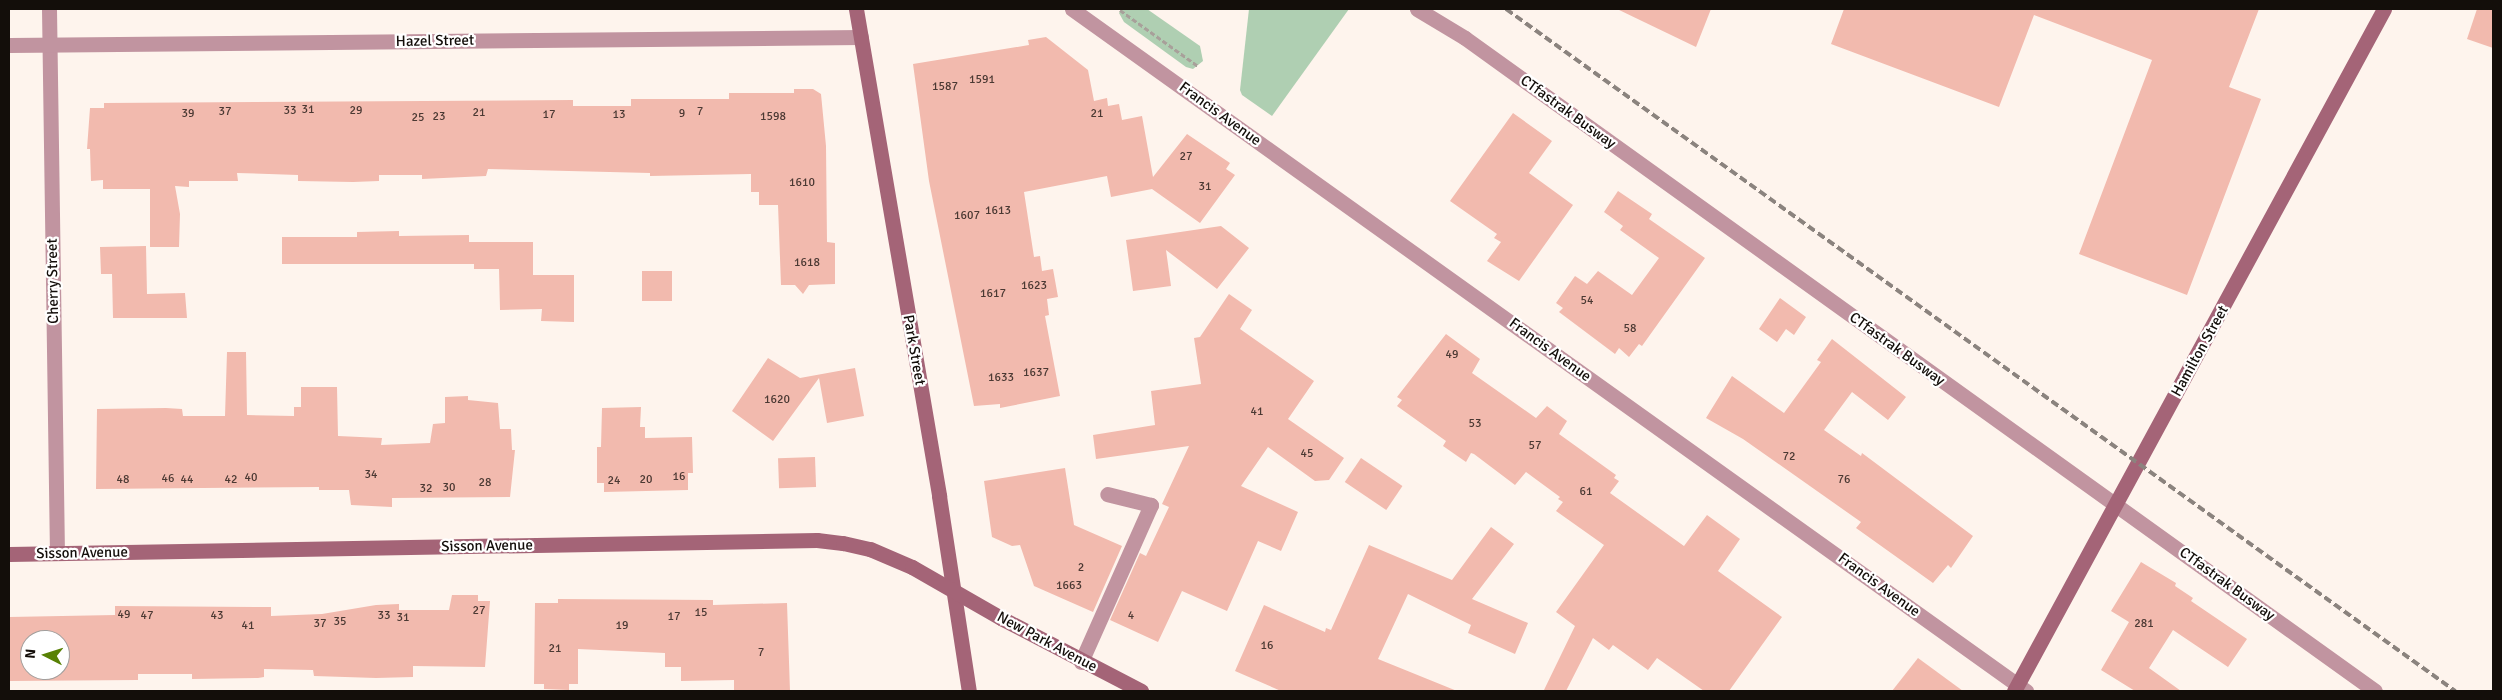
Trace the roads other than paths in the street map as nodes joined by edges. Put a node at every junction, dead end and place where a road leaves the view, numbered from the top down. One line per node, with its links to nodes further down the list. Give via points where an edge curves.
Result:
1 (49, 9): 7 (street, Cherry Street)
2 (856, 9): 6 (main road, Park Street)
3 (1072, 9): 15 (street, Francis Avenue)
4 (1418, 9): 10 (street, CTfastrak Busway, via 1473,44)
5 (2384, 9): 10 (main road, Hamilton Street)
6 (861, 37): 7 (street, Hazel Street); 13 (main road, Park Street)
7 (50, 44): 8 (street, Hazel Street); 11 (street, Cherry Street)
8 (9, 45)
9 (1107, 494): 14 (street, via 1151,505)
10 (2116, 506): 15 (main road, Hamilton Street); 18 (street, CTfastrak Busway)
11 (58, 553): 12 (main road, Sisson Avenue); 13 (main road, Sisson Avenue, via 817,540 870,549)
12 (9, 554)
13 (954, 590): 14 (main road, New Park Avenue); 16 (main road, Park Street)
14 (1081, 662): 17 (main road, New Park Avenue)
15 (2019, 689)
16 (969, 691)
17 (1141, 691)
18 (2375, 691)

